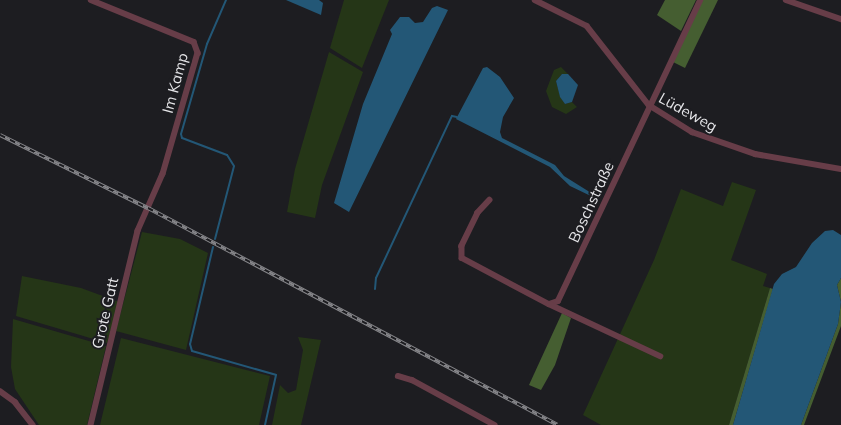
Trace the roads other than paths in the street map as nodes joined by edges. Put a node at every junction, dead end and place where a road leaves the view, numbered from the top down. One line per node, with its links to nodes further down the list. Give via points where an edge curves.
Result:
1 (91, 0): 9 (street, Im Kamp, via 194,42 198,48 163,174)
2 (535, 0): 6 (street, Lüdeweg, via 580,21 594,33)
3 (700, 0): 6 (street, Boschstraße)
4 (786, 0): 5 (street)
5 (841, 19)
6 (649, 105): 7 (street, Lüdeweg, via 692,132 732,148); 10 (street, Boschstraße, via 567,284 558,301)
7 (841, 169)
8 (490, 200): 10 (street, via 478,213 462,246 462,258)
9 (148, 208): 15 (street, Grote Gatt, via 132,255)
10 (549, 304): 11 (street)
11 (660, 356)
12 (398, 376): 16 (street, via 412,380)
13 (0, 391): 14 (street, via 16,402)
14 (33, 425)
15 (91, 425)
16 (495, 425)

